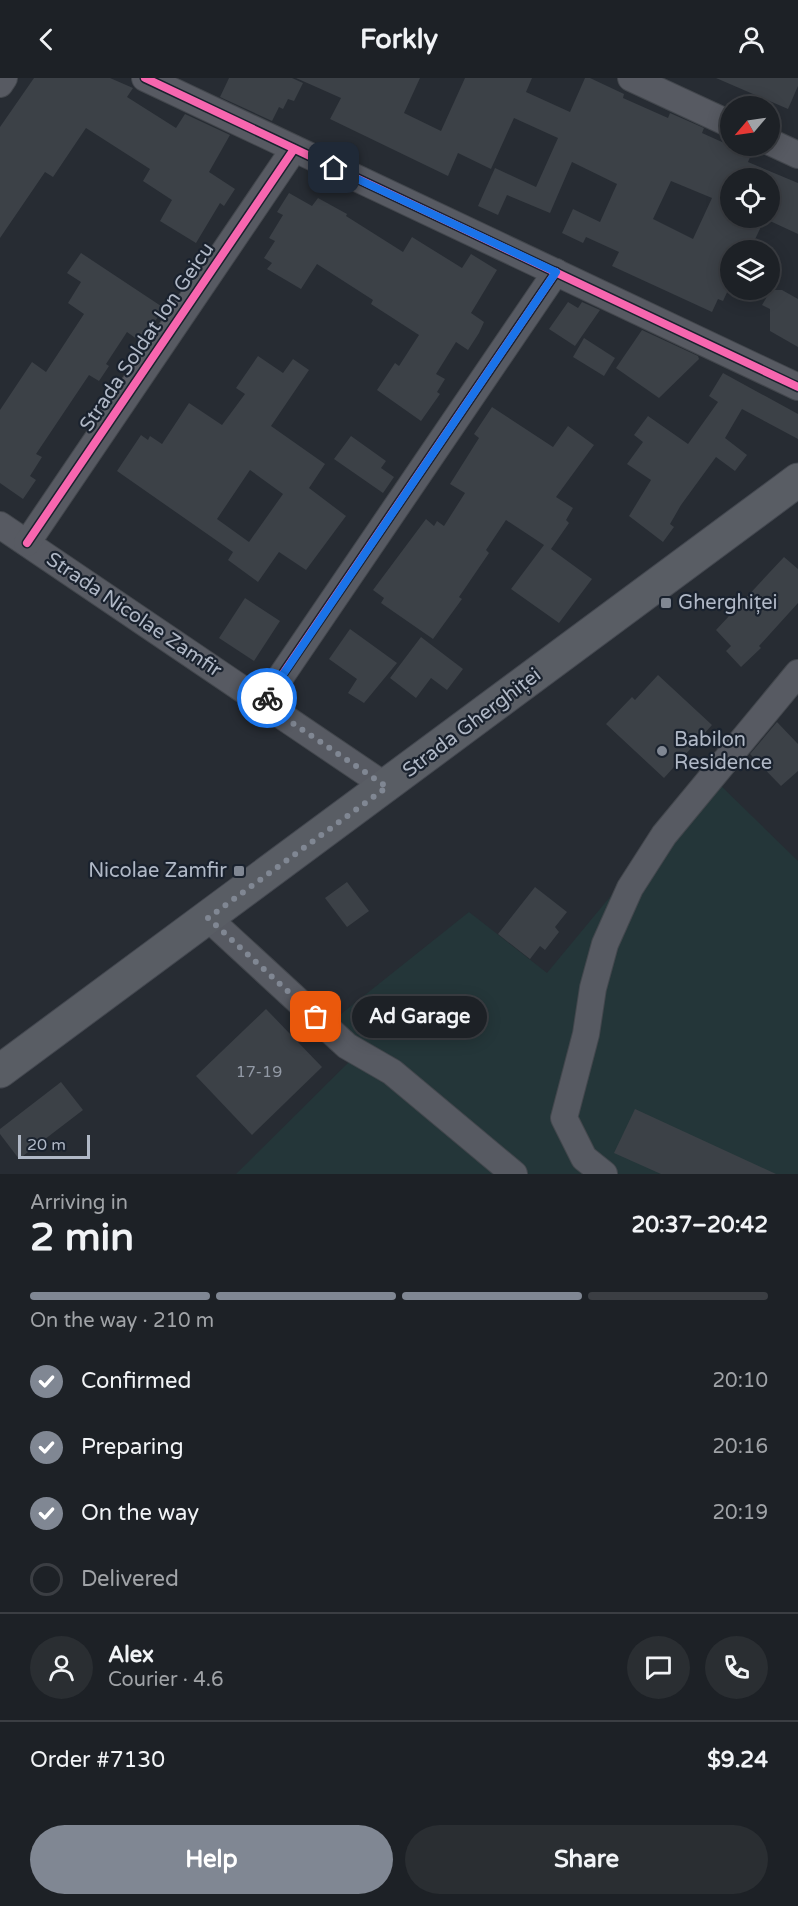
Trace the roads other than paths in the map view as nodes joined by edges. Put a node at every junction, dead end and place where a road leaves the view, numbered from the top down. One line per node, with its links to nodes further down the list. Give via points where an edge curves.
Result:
1 (4, 78): 4 (street)
2 (145, 78): 7 (street)
3 (631, 78): 5 (street)
4 (0, 84)
5 (720, 119)
6 (780, 147): 8 (street)
7 (294, 149): 9 (street); 13 (street, Strada Soldat Ion Geicu)
8 (798, 155)
9 (556, 272): 10 (street); 15 (street)
10 (798, 387)
11 (798, 480): 16 (main road, Strada Gherghiței)
12 (0, 525): 13 (street, Strada Nicolae Zamfir)
13 (27, 543): 15 (street, Strada Nicolae Zamfir)
14 (798, 673): 20 (street, via 664,835 630,888 604,944 564,1118 584,1158)
15 (263, 703): 16 (street, Strada Nicolae Zamfir)
16 (387, 787): 17 (main road, Strada Gherghiței)
17 (208, 918): 18 (main road, Strada Gherghiței); 19 (street, via 347,1046 392,1072)
18 (0, 1071)
19 (514, 1174)
20 (604, 1174)

